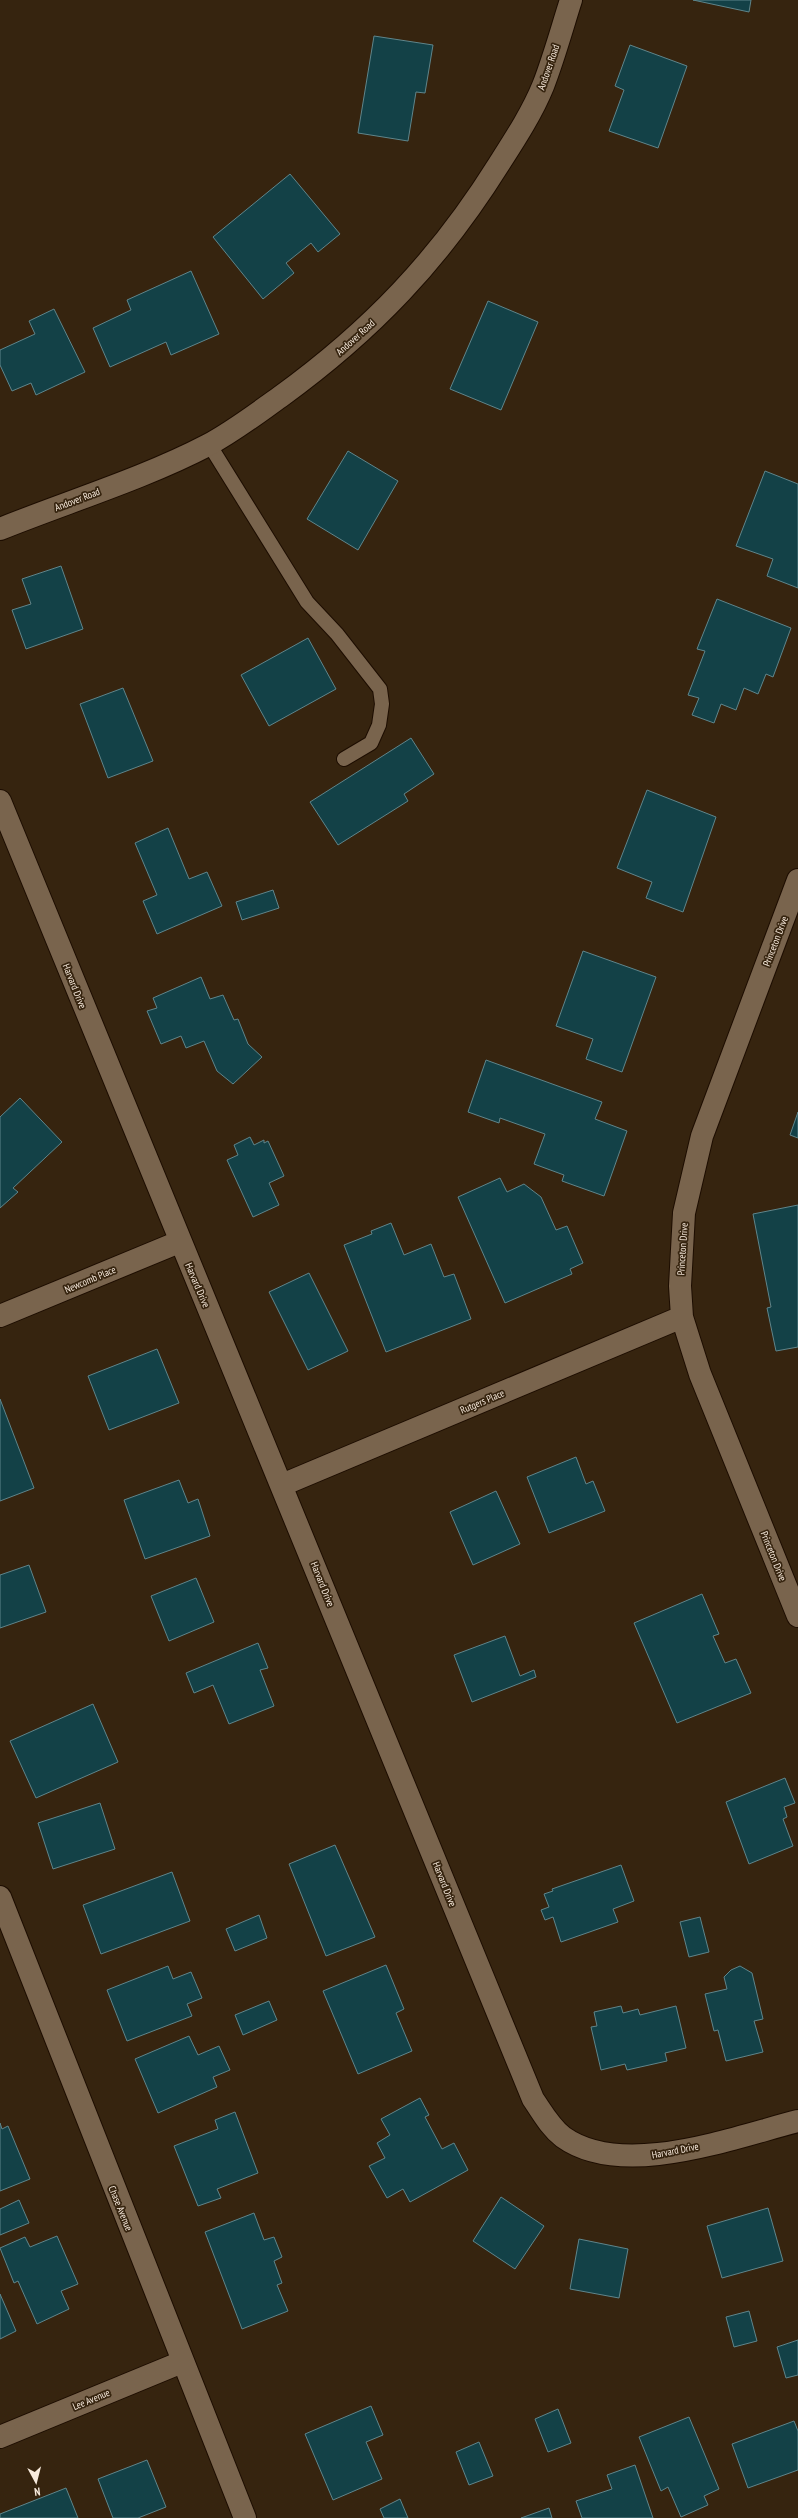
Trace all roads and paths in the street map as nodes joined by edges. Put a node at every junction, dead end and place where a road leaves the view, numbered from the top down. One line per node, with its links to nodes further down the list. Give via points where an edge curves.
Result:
1 (571, 0): 2 (street, Andover Road, via 543,86 486,186 440,249 361,333 243,424)
2 (209, 444): 3 (street, Andover Road, via 175,460); 4 (lane, via 307,602 337,634 380,689 382,704 379,725 371,743)
3 (0, 529)
4 (344, 759)
5 (0, 801): 7 (street, Harvard Drive)
6 (798, 880): 9 (street, Princeton Drive, via 718,1092 691,1176 680,1252)
7 (180, 1242): 8 (street, Newcomb Place); 10 (street, Harvard Drive)
8 (0, 1316)
9 (682, 1317): 10 (street, Rutgers Place); 11 (street, Princeton Drive, via 700,1374)
10 (282, 1485): 13 (street, Harvard Drive, via 533,2099 546,2119 563,2137 587,2148 613,2155 639,2156 666,2154)
11 (798, 1616)
12 (0, 1896): 14 (street, Chase Avenue)
13 (798, 2121)
14 (182, 2362): 15 (street, Lee Avenue); 16 (street, Chase Avenue)
15 (0, 2437)
16 (245, 2518)

